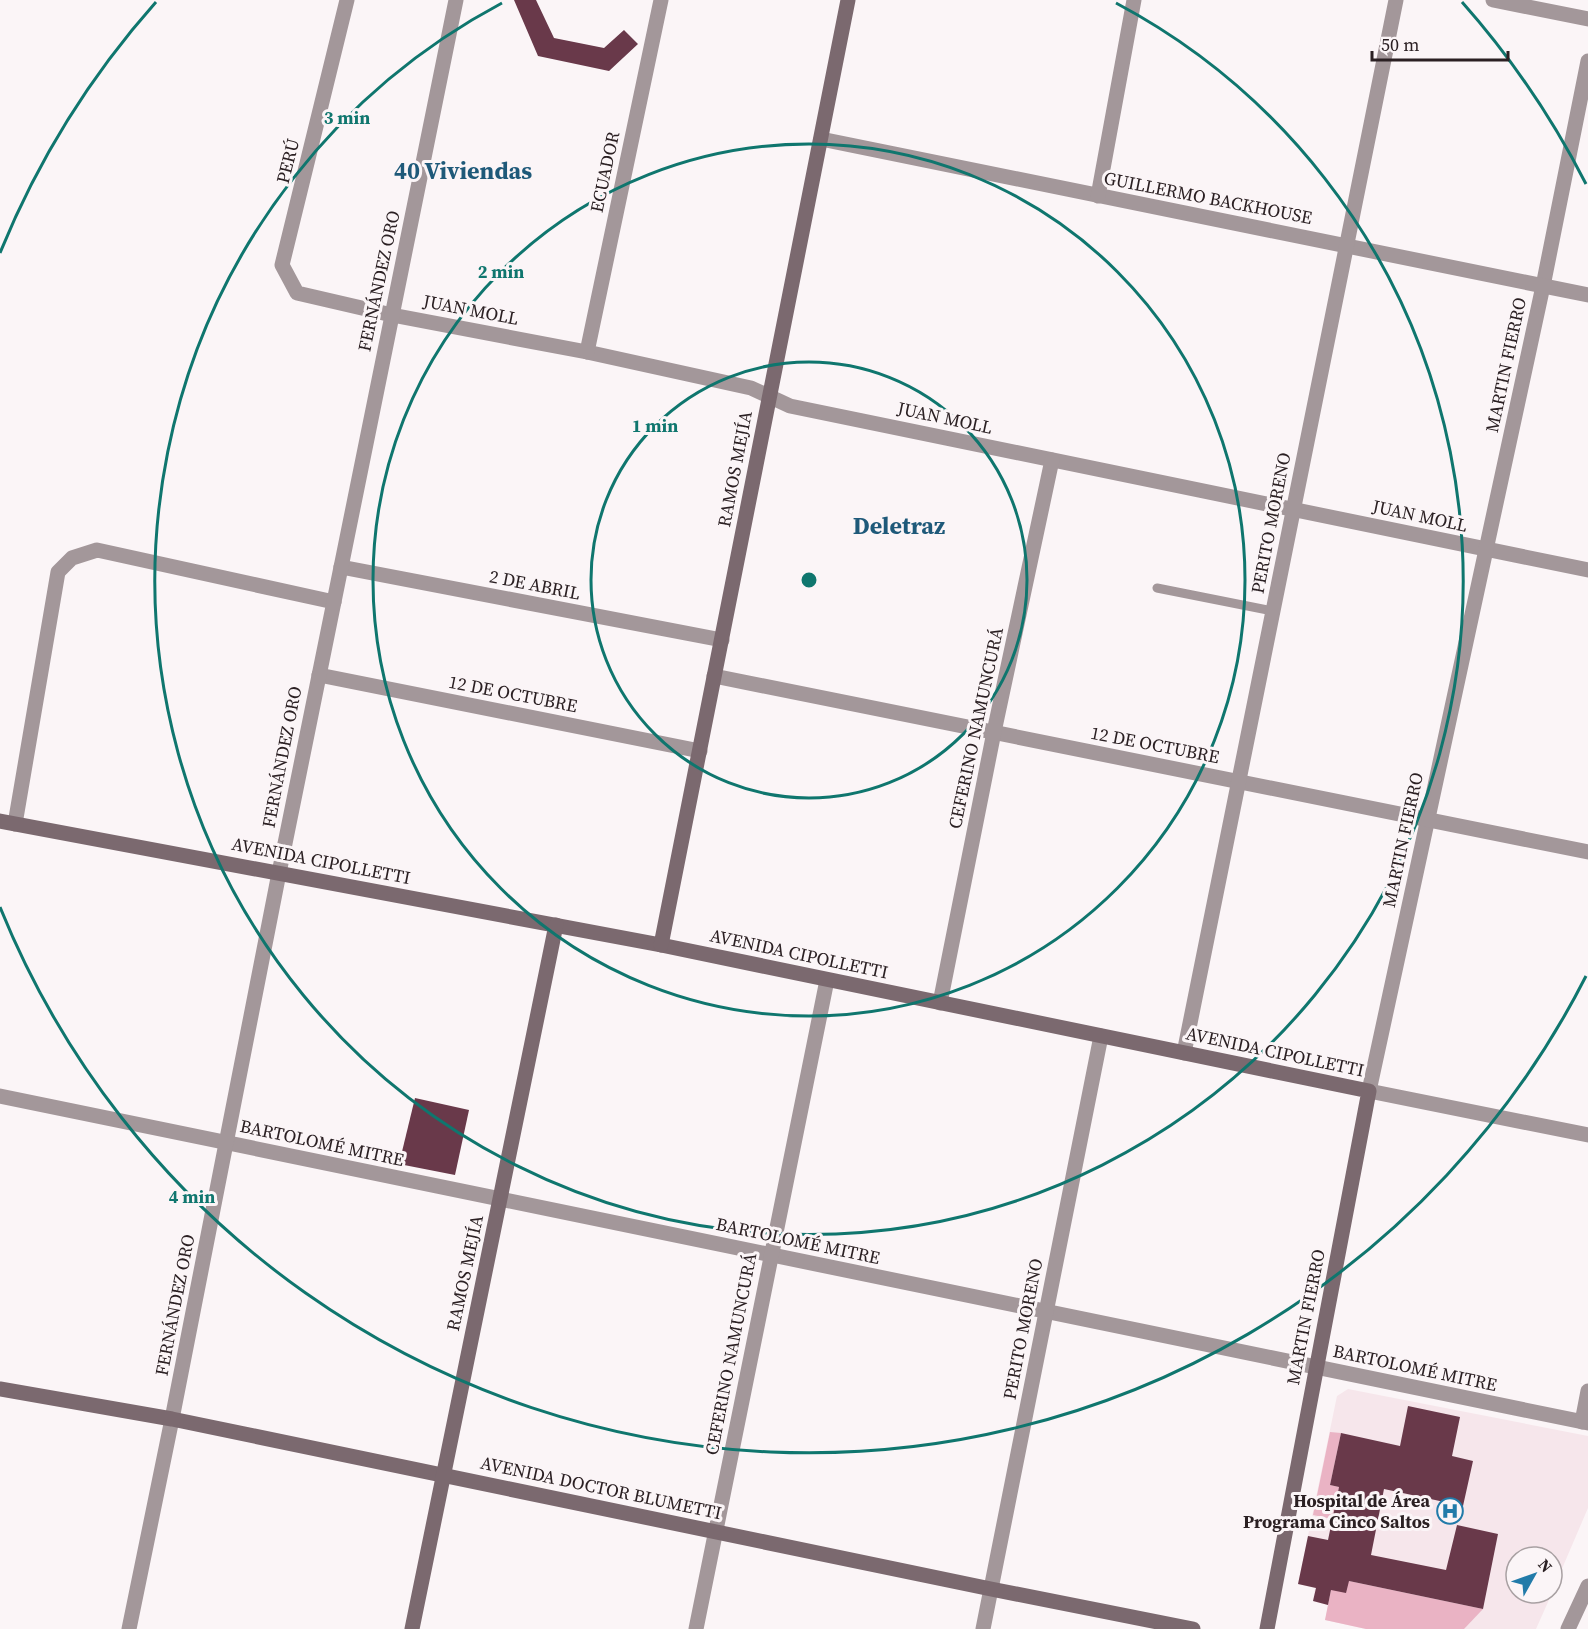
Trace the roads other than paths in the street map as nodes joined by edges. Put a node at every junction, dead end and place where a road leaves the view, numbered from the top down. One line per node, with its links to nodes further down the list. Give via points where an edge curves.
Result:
1 (347, 0): 14 (street, PERÚ, via 282,265)
2 (456, 0): 16 (street, FERNÁNDEZ ORO)
3 (661, 0): 17 (street, ECUADOR)
4 (848, 0): 10 (street, RAMOS MEJÍA)
5 (1134, 0): 11 (street)
6 (1396, 0): 12 (street, PERITO MORENO)
7 (1493, 0): 8 (street)
8 (1588, 19)
9 (1588, 61): 13 (street, MARTIN FIERRO)
10 (821, 139): 11 (street, GUILLERMO BACKHOUSE); 18 (street, RAMOS MEJÍA)
11 (1098, 196): 12 (street, GUILLERMO BACKHOUSE)
12 (1346, 246): 13 (street, GUILLERMO BACKHOUSE); 20 (street, PERITO MORENO)
13 (1543, 286): 15 (street, GUILLERMO BACKHOUSE); 21 (street, MARTIN FIERRO)
14 (297, 293): 16 (street, JUAN MOLL)
15 (1588, 295)
16 (392, 315): 17 (street, JUAN MOLL); 22 (street, FERNÁNDEZ ORO)
17 (587, 352): 18 (street, JUAN MOLL, via 751,388)
18 (768, 397): 19 (street, JUAN MOLL, via 790,406); 27 (street, RAMOS MEJÍA)
19 (1052, 460): 20 (street, JUAN MOLL); 30 (street, CEFERINO NAMUNCURÁ)
20 (1293, 510): 21 (street, JUAN MOLL); 26 (street, PERITO MORENO)
21 (1486, 549): 23 (street, JUAN MOLL); 33 (street, MARTIN FIERRO)
22 (341, 567): 25 (street, FERNÁNDEZ ORO); 27 (street, 2 DE ABRIL)
23 (1588, 570)
24 (1157, 588): 26 (lane)
25 (334, 602): 28 (street, FERNÁNDEZ ORO); 34 (street, via 97,550 72,558 58,572)
26 (1273, 611): 32 (street, PERITO MORENO)
27 (722, 640): 29 (street, RAMOS MEJÍA)
28 (319, 675): 31 (street, 12 DE OCTUBRE); 36 (street, FERNÁNDEZ ORO)
29 (714, 676): 30 (street, 12 DE OCTUBRE); 31 (street, RAMOS MEJÍA)
30 (994, 732): 32 (street, 12 DE OCTUBRE); 40 (street, CEFERINO NAMUNCURÁ)
31 (700, 751): 38 (street, RAMOS MEJÍA)
32 (1238, 782): 33 (street, 12 DE OCTUBRE); 42 (street, PERITO MORENO)
33 (1427, 819): 35 (street, 12 DE OCTUBRE); 43 (street, MARTIN FIERRO)
34 (7, 822): 36 (street, AVENIDA CIPOLLETTI)
35 (1588, 852)
36 (279, 873): 37 (street, AVENIDA CIPOLLETTI); 46 (street, FERNÁNDEZ ORO)
37 (556, 925): 38 (street, AVENIDA CIPOLLETTI); 47 (street, RAMOS MEJÍA)
38 (661, 945): 39 (street, AVENIDA CIPOLLETTI)
39 (826, 980): 40 (street, AVENIDA CIPOLLETTI); 48 (street, CEFERINO NAMUNCURÁ)
40 (940, 1004): 41 (street, AVENIDA CIPOLLETTI)
41 (1101, 1036): 42 (street, AVENIDA CIPOLLETTI); 49 (street, PERITO MORENO)
42 (1184, 1053): 43 (street, AVENIDA CIPOLLETTI)
43 (1369, 1091): 45 (street, AVENIDA CIPOLLETTI); 50 (street, MARTIN FIERRO)
44 (0, 1096): 46 (street, BARTOLOMÉ MITRE)
45 (1588, 1135)
46 (226, 1143): 47 (street, BARTOLOMÉ MITRE); 53 (street, FERNÁNDEZ ORO)
47 (500, 1199): 48 (street, BARTOLOMÉ MITRE); 55 (street, RAMOS MEJÍA)
48 (771, 1255): 49 (street, BARTOLOMÉ MITRE); 56 (street, CEFERINO NAMUNCURÁ)
49 (1047, 1312): 50 (street, BARTOLOMÉ MITRE); 58 (street, PERITO MORENO)
50 (1316, 1367): 54 (street, BARTOLOMÉ MITRE); 64 (street, MARTIN FIERRO)
51 (0, 1389): 53 (street, AVENIDA DOCTOR BLUMETTI)
52 (1588, 1391): 54 (street)
53 (172, 1419): 55 (street, AVENIDA DOCTOR BLUMETTI); 59 (street, FERNÁNDEZ ORO)
54 (1585, 1422)
55 (443, 1474): 56 (street, AVENIDA DOCTOR BLUMETTI); 60 (street, RAMOS MEJÍA)
56 (716, 1532): 58 (street, AVENIDA DOCTOR BLUMETTI); 61 (street, CEFERINO NAMUNCURÁ)
57 (1588, 1586): 65 (street)
58 (991, 1589): 62 (street, PERITO MORENO); 63 (street, AVENIDA DOCTOR BLUMETTI)
59 (129, 1629)
60 (412, 1629)
61 (696, 1629)
62 (982, 1629)
63 (1193, 1629)
64 (1267, 1629)
65 (1568, 1629)

